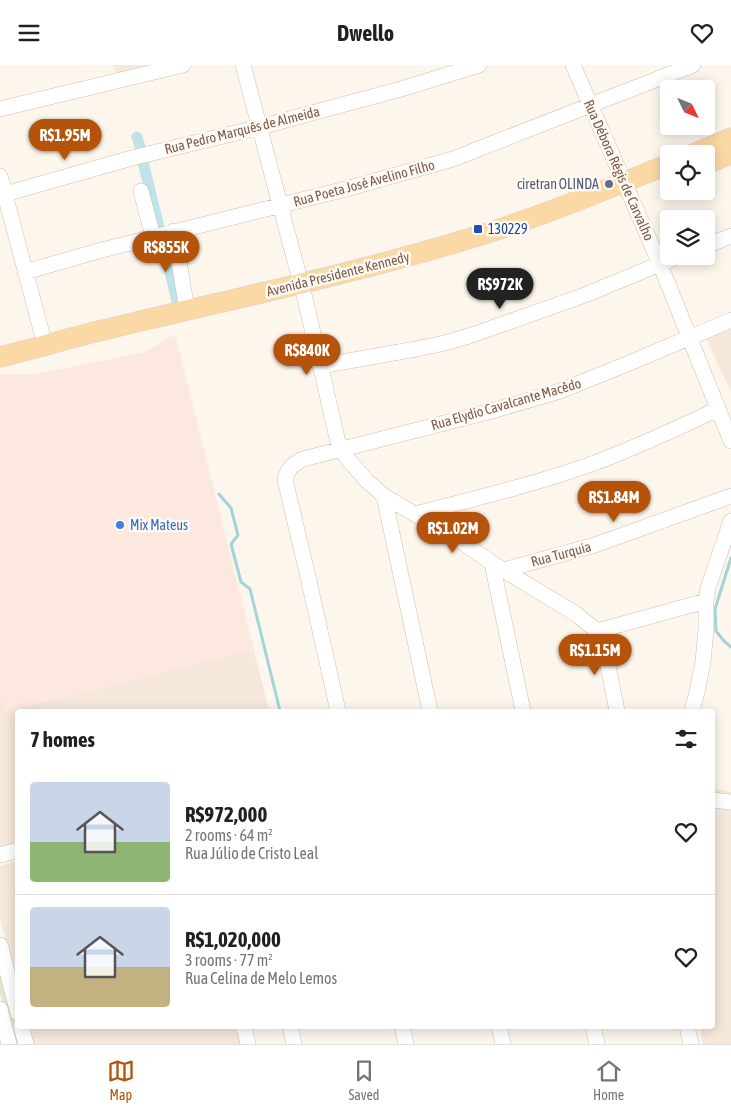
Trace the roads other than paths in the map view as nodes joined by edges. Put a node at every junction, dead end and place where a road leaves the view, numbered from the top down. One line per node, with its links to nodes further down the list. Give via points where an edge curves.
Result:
1 (184, 65): 7 (street)
2 (243, 65): 8 (street)
3 (479, 65): 8 (street, Rua Pedro Marquês de Almeida)
4 (573, 65): 6 (street, Rua Débora Régis de Carvalho)
5 (694, 65): 6 (street, Rua Poeta José Avelino Filho)
6 (590, 106): 18 (street, Rua Débora Régis de Carvalho); 21 (street, Rua Poeta José Avelino Filho, via 453,159)
7 (0, 109)
8 (260, 127): 20 (street, Rua Pedro Marquês de Almeida, via 132,158); 21 (street)
9 (731, 138): 11 (main road)
10 (731, 150): 13 (main road)
11 (715, 151)
12 (731, 154): 14 (main road)
13 (715, 156)
14 (715, 157)
15 (660, 169): 18 (main road, Avenida Presidente Kennedy)
16 (0, 176): 20 (street)
17 (660, 180): 18 (main road, Avenida Presidente Kennedy)
18 (626, 188): 25 (street, Rua Débora Régis de Carvalho); 28 (main road, Avenida Presidente Kennedy, via 535,227 413,264)
19 (141, 191): 22 (street)
20 (5, 194): 27 (street)
21 (281, 204): 22 (street, Rua Poeta José Avelino Filho); 28 (street)
22 (163, 235): 27 (street, Rua Poeta José Avelino Filho); 29 (street)
23 (731, 236): 24 (street)
24 (715, 242)
25 (660, 264): 34 (street, via 585,295 453,341)
26 (660, 265): 31 (street, Rua Débora Régis de Carvalho)
27 (25, 272): 32 (street)
28 (303, 289): 29 (main road, Avenida Presidente Kennedy); 34 (street); 35 (main road, Avenida Presidente Kennedy, via 200,321)
29 (187, 310): 32 (main road, Avenida Presidente Kennedy)
30 (731, 320): 31 (street, Rua Elydio Cavalcante Macêdo)
31 (690, 338): 36 (street, Rua Débora Régis de Carvalho); 38 (street, Rua Elydio Cavalcante Macêdo, via 560,391)
32 (45, 345): 33 (main road, Avenida Presidente Kennedy)
33 (0, 357)
34 (320, 366): 38 (street)
35 (0, 370)
36 (718, 409): 37 (street, Rua Débora Régis de Carvalho); 41 (street, via 650,442 588,465)
37 (731, 441)
38 (341, 450): 39 (street); 47 (street, Rua Elydio Cavalcante Macêdo, via 303,459 292,465 285,479)
39 (384, 496): 41 (street); 48 (street)
40 (731, 496): 44 (street, Rua Turquia, via 595,545)
41 (415, 514): 44 (street)
42 (731, 521): 43 (street)
43 (726, 552): 45 (street, via 708,588)
44 (498, 566): 46 (street, via 576,614); 49 (street)
45 (706, 601): 46 (street); 51 (street, via 703,662)
46 (597, 631): 50 (street, via 602,639)
47 (338, 709)
48 (430, 709)
49 (523, 709)
50 (617, 709)
51 (693, 709)
52 (715, 800): 53 (street)
53 (731, 802)
54 (15, 851): 55 (street)
55 (0, 855)
56 (0, 945): 57 (street)
57 (15, 1002)
58 (0, 1009): 66 (street)
59 (22, 1029): 67 (street)
60 (245, 1029): 68 (street)
61 (291, 1029): 69 (street)
62 (403, 1029): 70 (street)
63 (500, 1029): 71 (street)
64 (593, 1029): 72 (street)
65 (688, 1029): 73 (street)
66 (9, 1044)
67 (26, 1044)
68 (248, 1044)
69 (294, 1044)
70 (406, 1044)
71 (502, 1044)
72 (596, 1044)
73 (691, 1044)

